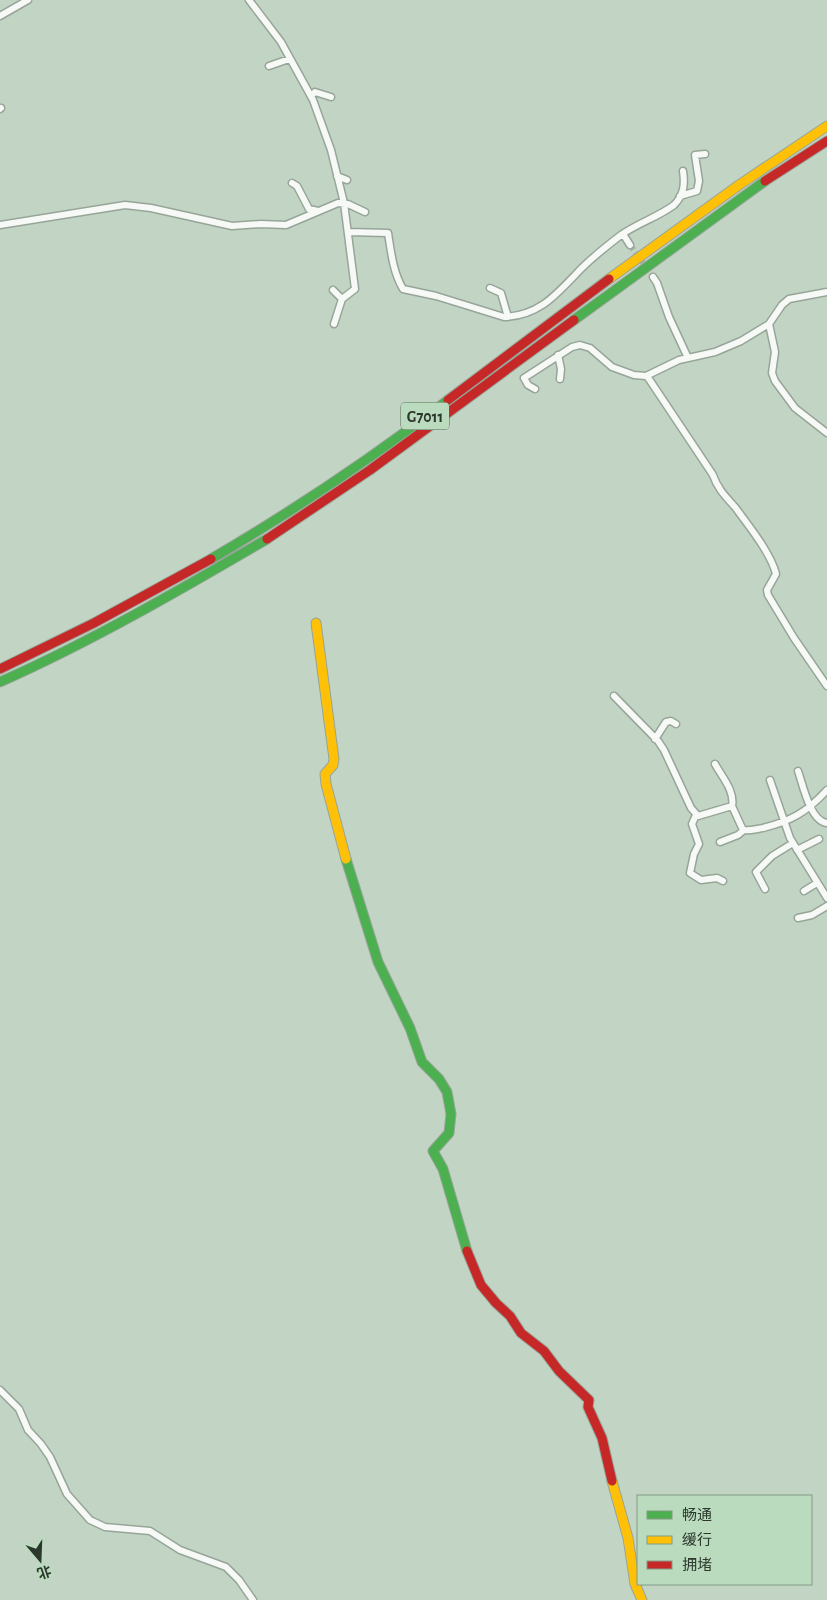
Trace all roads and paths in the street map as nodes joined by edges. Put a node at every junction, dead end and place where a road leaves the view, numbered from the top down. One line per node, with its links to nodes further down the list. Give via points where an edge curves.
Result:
1 (28, 0): 3 (street)
2 (249, 0): 4 (street, via 281,42)
3 (0, 16)
4 (289, 59): 5 (street); 6 (street)
5 (269, 66)
6 (312, 95): 7 (street, via 314,92); 12 (street)
7 (331, 97)
8 (827, 126): 40 (main road, G7011, via 767,164 364,461 269,524 128,605)
9 (827, 141): 41 (main road, G7011, via 774,174 370,470 276,534 66,651)
10 (705, 154): 16 (street, via 695,155 699,183 697,191)
11 (683, 171): 15 (street)
12 (337, 176): 13 (street); 18 (street)
13 (347, 180)
14 (292, 184): 19 (street, via 308,209)
15 (684, 184): 16 (street); 17 (street)
16 (690, 194): 17 (street)
17 (680, 196): 23 (street, via 670,208)
18 (344, 203): 19 (street); 20 (street); 22 (street)
19 (318, 211): 21 (street, via 286,225 232,226 125,205)
20 (365, 212)
21 (0, 225)
22 (348, 232): 29 (street, via 355,289); 30 (street, via 388,233 398,281 403,289)
23 (623, 234): 24 (street); 30 (street, via 546,304)
24 (630, 245)
25 (653, 277): 34 (street)
26 (490, 288): 30 (street, via 501,293)
27 (333, 290): 29 (street)
28 (827, 292): 32 (street, via 789,299)
29 (342, 299): 31 (street)
30 (508, 317)
31 (334, 324)
32 (769, 324): 34 (street, via 724,349); 38 (street, via 775,352 772,373 775,380 795,408)
33 (558, 354): 35 (street, via 572,347 586,346 595,350 612,367); 36 (street); 37 (street, via 524,378)
34 (688, 358): 35 (street)
35 (647, 376): 42 (street, via 718,487 753,530 776,574 767,590 768,595)
36 (560, 379)
37 (535, 389)
38 (827, 433)
39 (316, 623): 69 (main road, via 334,759 325,774 326,784 379,964 410,1028 422,1062 447,1092 449,1133 433,1150 446,1177 469,1258 483,1289 510,1316 521,1333 544,1351 556,1368 589,1400 589,1410 602,1438 622,1512 635,1584)
40 (0, 669)
41 (0, 682)
42 (827, 686)
43 (614, 696): 45 (street)
44 (676, 724): 45 (street, via 666,722)
45 (655, 739): 52 (street, via 667,755)
46 (715, 764): 50 (street, via 733,796)
47 (798, 771): 51 (street)
48 (770, 780): 53 (street)
49 (827, 790): 51 (street)
50 (732, 806): 52 (street); 55 (street)
51 (811, 807): 53 (street); 54 (street, via 818,819)
52 (696, 815): 60 (street, via 692,824 699,844 690,873 701,880 717,878)
53 (784, 822): 55 (street); 58 (street)
54 (827, 822)
55 (744, 830): 57 (street)
56 (819, 838): 59 (street)
57 (720, 842)
58 (793, 843): 59 (street); 62 (street, via 772,856 756,872)
59 (797, 850): 61 (street)
60 (723, 881)
61 (817, 883): 63 (street); 64 (street)
62 (765, 889)
63 (804, 891)
64 (827, 898)
65 (827, 906): 66 (street, via 812,915)
66 (798, 918)
67 (0, 1390): 68 (street, via 19,1409 28,1430 50,1457 67,1494 90,1520 105,1527 150,1531 180,1550 226,1566)
68 (253, 1600)
69 (642, 1600)

